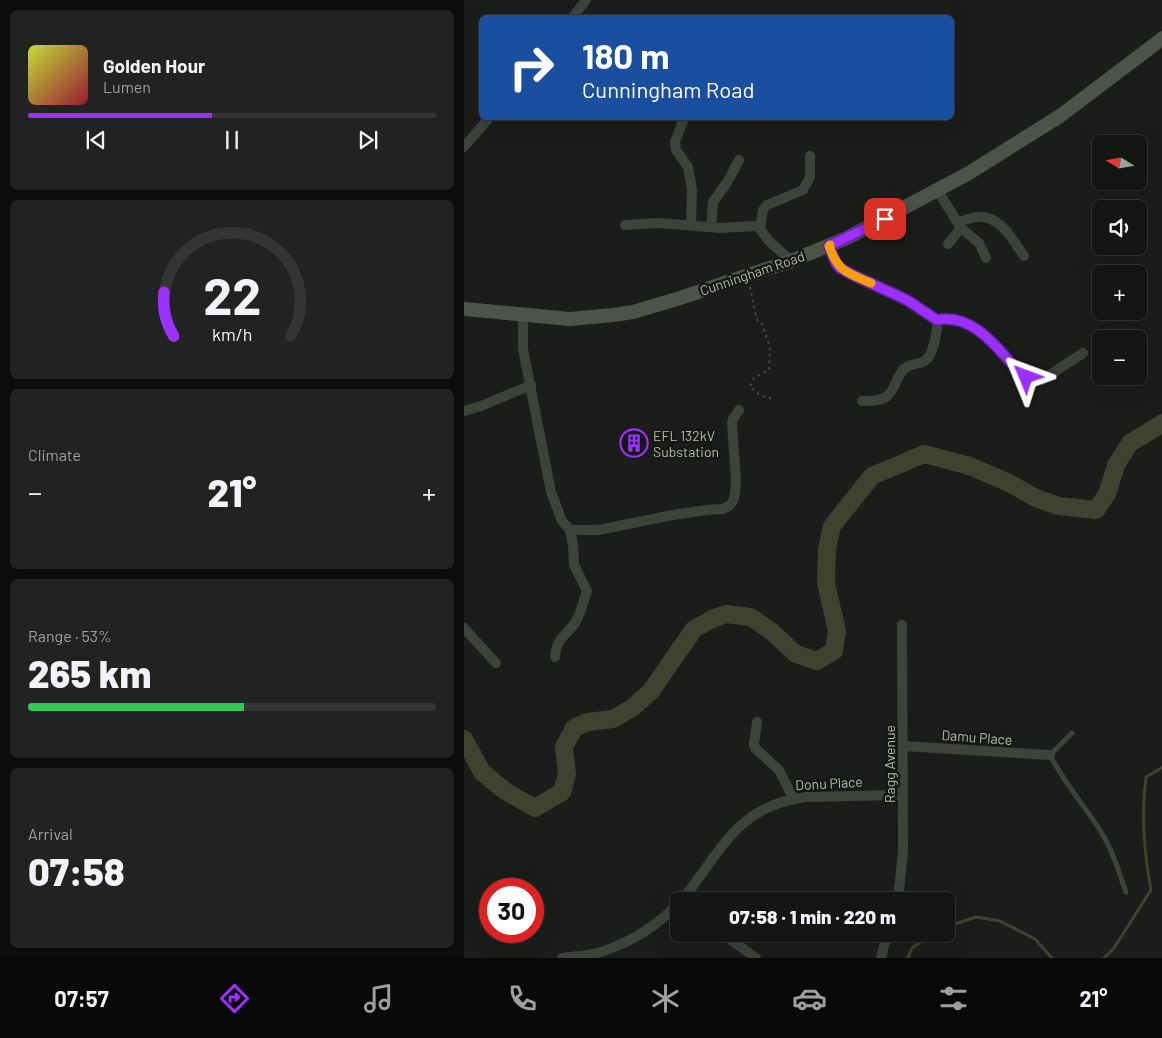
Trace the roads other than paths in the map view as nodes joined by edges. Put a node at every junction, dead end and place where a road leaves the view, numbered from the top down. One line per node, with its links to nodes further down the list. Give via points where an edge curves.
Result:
1 (586, 0): 2 (street)
2 (574, 15)
3 (1162, 38): 9 (main road, Cunningham Road, via 1060,116)
4 (487, 120): 6 (street)
5 (683, 120): 11 (street, via 675,142 676,150 688,167)
6 (464, 147)
7 (810, 156): 14 (street, via 810,177 803,190 767,205 762,210)
8 (739, 160): 13 (street, via 713,202)
9 (938, 191): 12 (street); 16 (main road, Cunningham Road)
10 (625, 225): 11 (street)
11 (692, 225): 13 (street)
12 (960, 226): 15 (street); 17 (street, via 975,217 997,221); 18 (street, via 979,243)
13 (711, 227): 14 (street, via 752,226)
14 (760, 229): 19 (street)
15 (948, 244)
16 (829, 246): 19 (main road, Cunningham Road); 22 (street, via 840,268 907,300)
17 (1024, 256)
18 (986, 258)
19 (791, 261): 21 (main road, Cunningham Road, via 624,314 570,319)
20 (464, 309): 21 (main road, Cunningham Road)
21 (523, 314): 24 (street, via 523,349)
22 (937, 320): 23 (street, via 958,320 984,335 1029,379 1042,380); 25 (street, via 937,331 928,358 898,375 886,397)
23 (1083, 353)
24 (531, 385): 27 (street); 28 (street, via 551,492 562,521)
25 (862, 402)
26 (739, 410): 28 (street, via 732,424 736,480 733,501 729,506 599,530)
27 (464, 411)
28 (570, 530): 31 (street, via 574,565 587,592 575,622 560,638)
29 (902, 625): 35 (street, Ragg Avenue)
30 (464, 628): 32 (street)
31 (555, 657)
32 (496, 663)
33 (757, 722): 38 (street, via 755,748 779,770)
34 (1072, 733): 36 (lane)
35 (903, 746): 36 (street, Damu Place); 37 (street, Ragg Avenue)
36 (1050, 755): 41 (lane, via 1103,836)
37 (903, 795): 38 (street, Donu Place); 40 (street, Ragg Avenue, via 903,851)
38 (793, 798): 39 (street, Donu Place, via 772,805 742,822)
39 (688, 892)
40 (898, 892)
41 (1126, 892)
42 (670, 912): 45 (street, Donu Place, via 642,933 603,952)
43 (734, 942): 46 (street)
44 (885, 942): 47 (street)
45 (562, 958)
46 (756, 958)
47 (880, 958)

